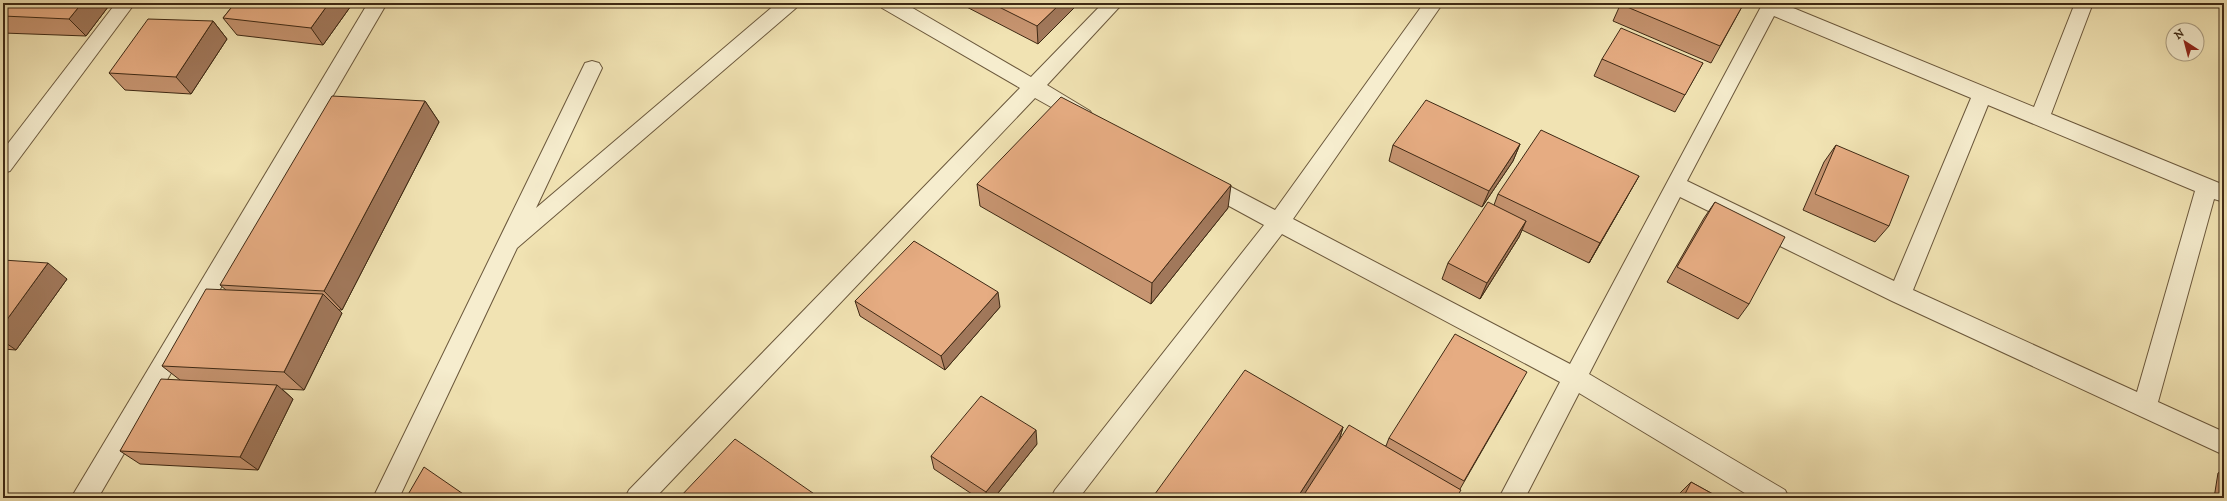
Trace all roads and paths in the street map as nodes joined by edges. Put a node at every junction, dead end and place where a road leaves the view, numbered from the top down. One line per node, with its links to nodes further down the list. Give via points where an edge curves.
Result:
1 (126, 3): 14 (street)
2 (378, 3): 24 (street)
3 (789, 3): 19 (street)
4 (889, 3): 10 (street)
5 (1114, 3): 10 (street)
6 (1434, 3): 18 (street)
7 (2084, 3): 12 (street)
8 (1771, 5): 11 (street); 16 (street)
9 (592, 68): 19 (street)
10 (1032, 88): 13 (street); 26 (street)
11 (1983, 94): 12 (street); 20 (street)
12 (2040, 118): 17 (street)
13 (1102, 126)
14 (3, 165)
15 (1187, 173): 18 (street)
16 (1675, 185): 20 (street); 21 (street)
17 (2215, 191): 22 (street)
18 (1278, 222): 21 (street); 27 (street)
19 (505, 248): 25 (street)
20 (1900, 294): 22 (street)
21 (1574, 378): 28 (street); 29 (street)
22 (2145, 406): 23 (street)
23 (2224, 444)
24 (84, 498)
25 (386, 498)
26 (638, 498)
27 (1064, 498)
28 (1512, 498)
29 (1776, 498)

